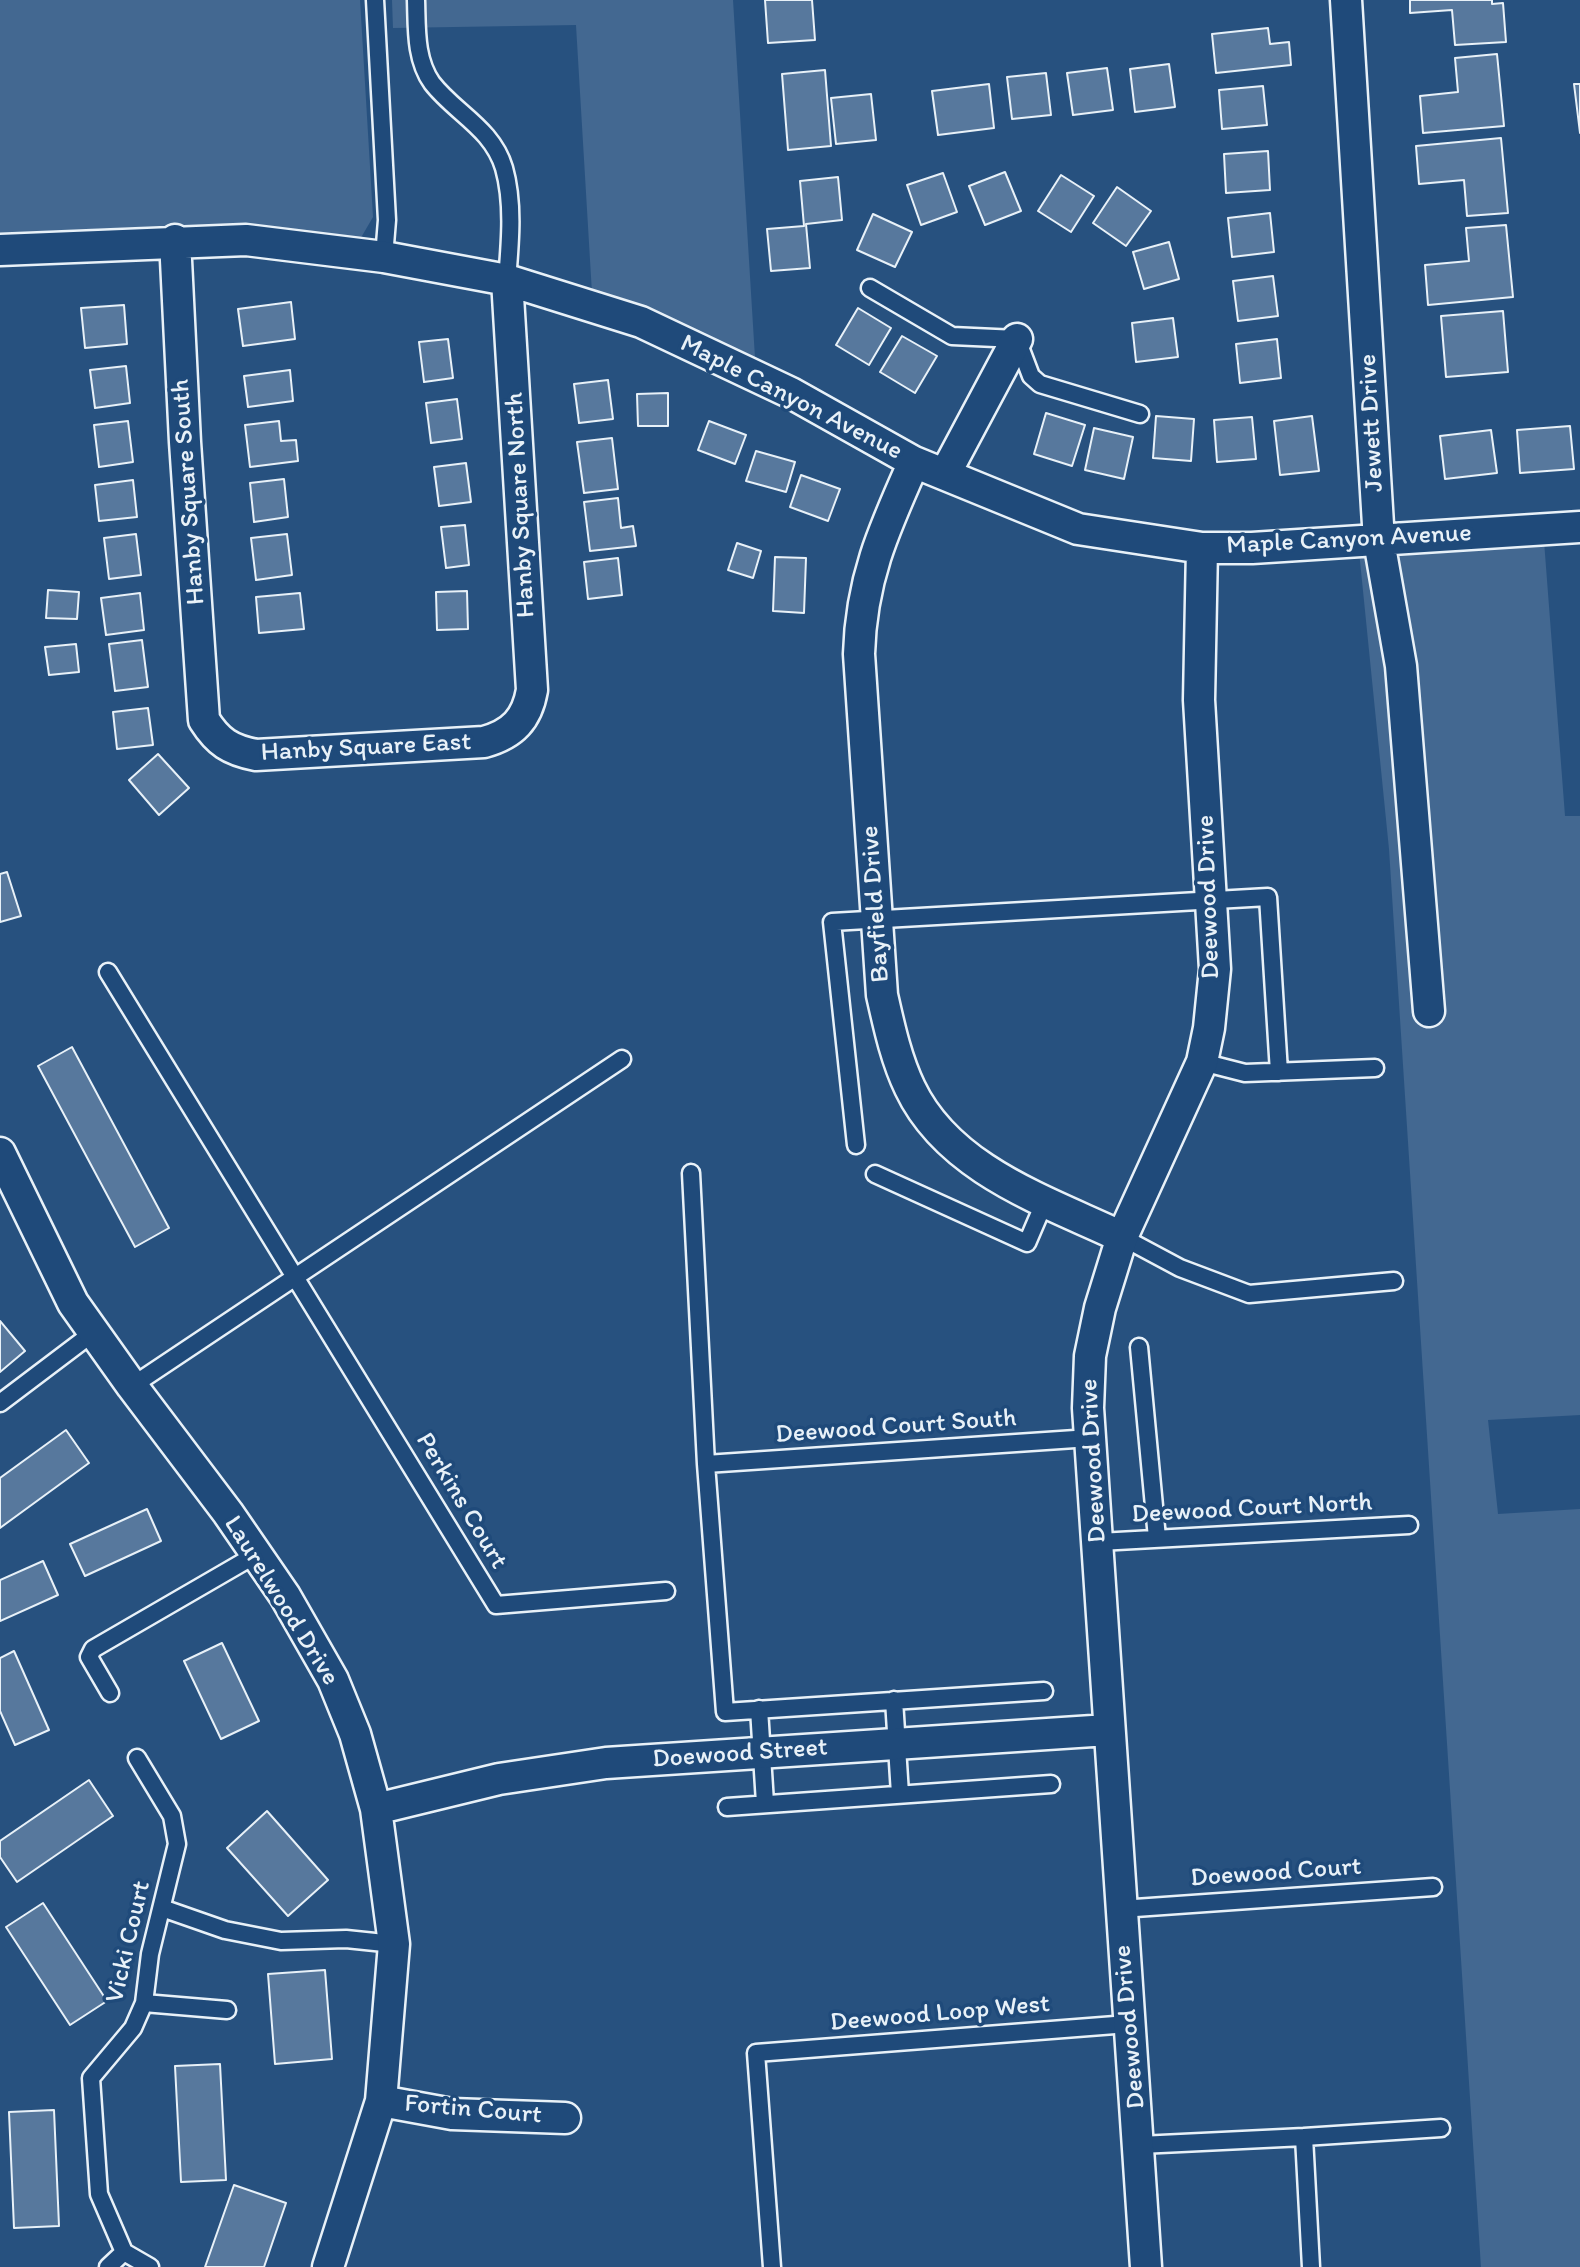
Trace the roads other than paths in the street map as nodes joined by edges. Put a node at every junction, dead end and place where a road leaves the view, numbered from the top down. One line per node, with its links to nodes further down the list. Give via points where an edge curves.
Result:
1 (374, 0): 6 (lane, via 387,220)
2 (416, 0): 7 (lane, via 419,54 432,83 482,128 504,167 511,232)
3 (1346, 0): 14 (street, Jewett Drive)
4 (175, 240): 5 (street, Maple Canyon Avenue); 6 (street, Maple Canyon Avenue, via 247,240); 17 (street, Hanby Square South, via 202,697 204,720)
5 (0, 250)
6 (384, 257): 7 (street, Maple Canyon Avenue)
7 (507, 280): 11 (street, Maple Canyon Avenue, via 641,322 791,393); 16 (street, Hanby Square North, via 531,690 528,710)
8 (870, 288): 9 (lane, via 952,336)
9 (1017, 339): 10 (lane, via 1031,376 1040,384); 12 (street)
10 (1140, 414)
11 (914, 462): 12 (street, Maple Canyon Avenue); 19 (street, Bayfield Drive, via 881,535 860,612)
12 (945, 474): 15 (street, Maple Canyon Avenue, via 1078,529)
13 (1580, 527): 14 (street, Maple Canyon Avenue)
14 (1379, 541): 15 (street, Maple Canyon Avenue); 21 (street, Jewett Drive, via 1401,666)
15 (1202, 548): 18 (street, Deewood Drive, via 1199,700)
16 (516, 727): 17 (street, Hanby Square East, via 484,742 256,755 235,751)
17 (216, 740)
18 (1212, 900): 19 (lane); 23 (street, Deewood Drive, via 1215,969); 25 (lane, via 1268,897)
19 (877, 919): 26 (lane, via 832,922); 30 (street, Bayfield Drive, via 882,995 910,1089 931,1122 961,1152 997,1178)
20 (108, 972): 32 (lane, Perkins Court)
21 (1429, 1011)
22 (622, 1059): 32 (lane)
23 (1202, 1062): 25 (lane, via 1245,1073); 31 (street, Deewood Drive)
24 (1375, 1068): 25 (lane)
25 (1279, 1072)
26 (856, 1145)
27 (0, 1153): 34 (street, Laurelwood Drive, via 73,1303)
28 (691, 1173): 39 (lane)
29 (875, 1174): 30 (lane, via 1027,1243)
30 (1045, 1201): 31 (street, Bayfield Drive)
31 (1122, 1237): 33 (lane, via 1180,1268 1249,1294); 38 (street, Deewood Drive, via 1090,1356)
32 (295, 1277): 36 (lane); 44 (lane, Perkins Court, via 496,1605)
33 (1394, 1281)
34 (94, 1332): 36 (street, Laurelwood Drive); 37 (lane)
35 (1139, 1347): 41 (lane)
36 (132, 1386): 43 (street, Laurelwood Drive)
37 (0, 1403)
38 (1090, 1438): 39 (lane, Deewood Court South); 42 (street, Deewood Drive)
39 (706, 1464): 48 (lane, via 724,1712)
40 (1409, 1525): 41 (lane, Deewood Court North)
41 (1157, 1538): 42 (lane, Deewood Court North)
42 (1099, 1542): 49 (street, Deewood Drive)
43 (257, 1555): 46 (lane, via 93,1649 89,1657); 57 (street, Laurelwood Drive, via 333,1681 355,1734)
44 (666, 1591)
45 (1044, 1691): 47 (lane)
46 (110, 1693)
47 (894, 1700): 48 (lane); 50 (lane)
48 (759, 1709): 51 (lane)
49 (1108, 1730): 50 (street, Doewood Street); 60 (street, Deewood Drive)
50 (897, 1744): 51 (street, Doewood Street); 54 (lane)
51 (762, 1752): 55 (lane); 57 (street, Doewood Street, via 606,1763 499,1779)
52 (137, 1758): 59 (lane, Vicki Court, via 172,1816 177,1844)
53 (1051, 1784): 54 (lane)
54 (900, 1794): 55 (lane)
55 (765, 1803): 56 (lane)
56 (727, 1807)
57 (376, 1810): 61 (street, Laurelwood Drive)
58 (1433, 1887): 60 (lane, Doewood Court)
59 (162, 1908): 61 (lane, via 225,1930 281,1941 346,1939); 62 (lane, Vicki Court)
60 (1121, 1909): 64 (street, Deewood Drive)
61 (394, 1944): 65 (street, Laurelwood Drive)
62 (144, 2003): 63 (lane); 70 (lane, Vicki Court, via 133,2028 91,2078 99,2194)
63 (227, 2010)
64 (1128, 2024): 69 (street, Deewood Drive); 74 (lane, Deewood Loop West, via 757,2053)
65 (381, 2101): 66 (street, Fortin Court, via 452,2114); 73 (street, Laurelwood Drive)
66 (565, 2118)
67 (1441, 2128): 68 (lane, Deewood Drive)
68 (1304, 2137): 69 (lane, Deewood Drive); 76 (lane)
69 (1140, 2144): 75 (street, Deewood Drive)
70 (124, 2252): 71 (lane); 72 (lane)
71 (108, 2267)
72 (149, 2267)
73 (328, 2267)
74 (772, 2267)
75 (1146, 2267)
76 (1311, 2267)

